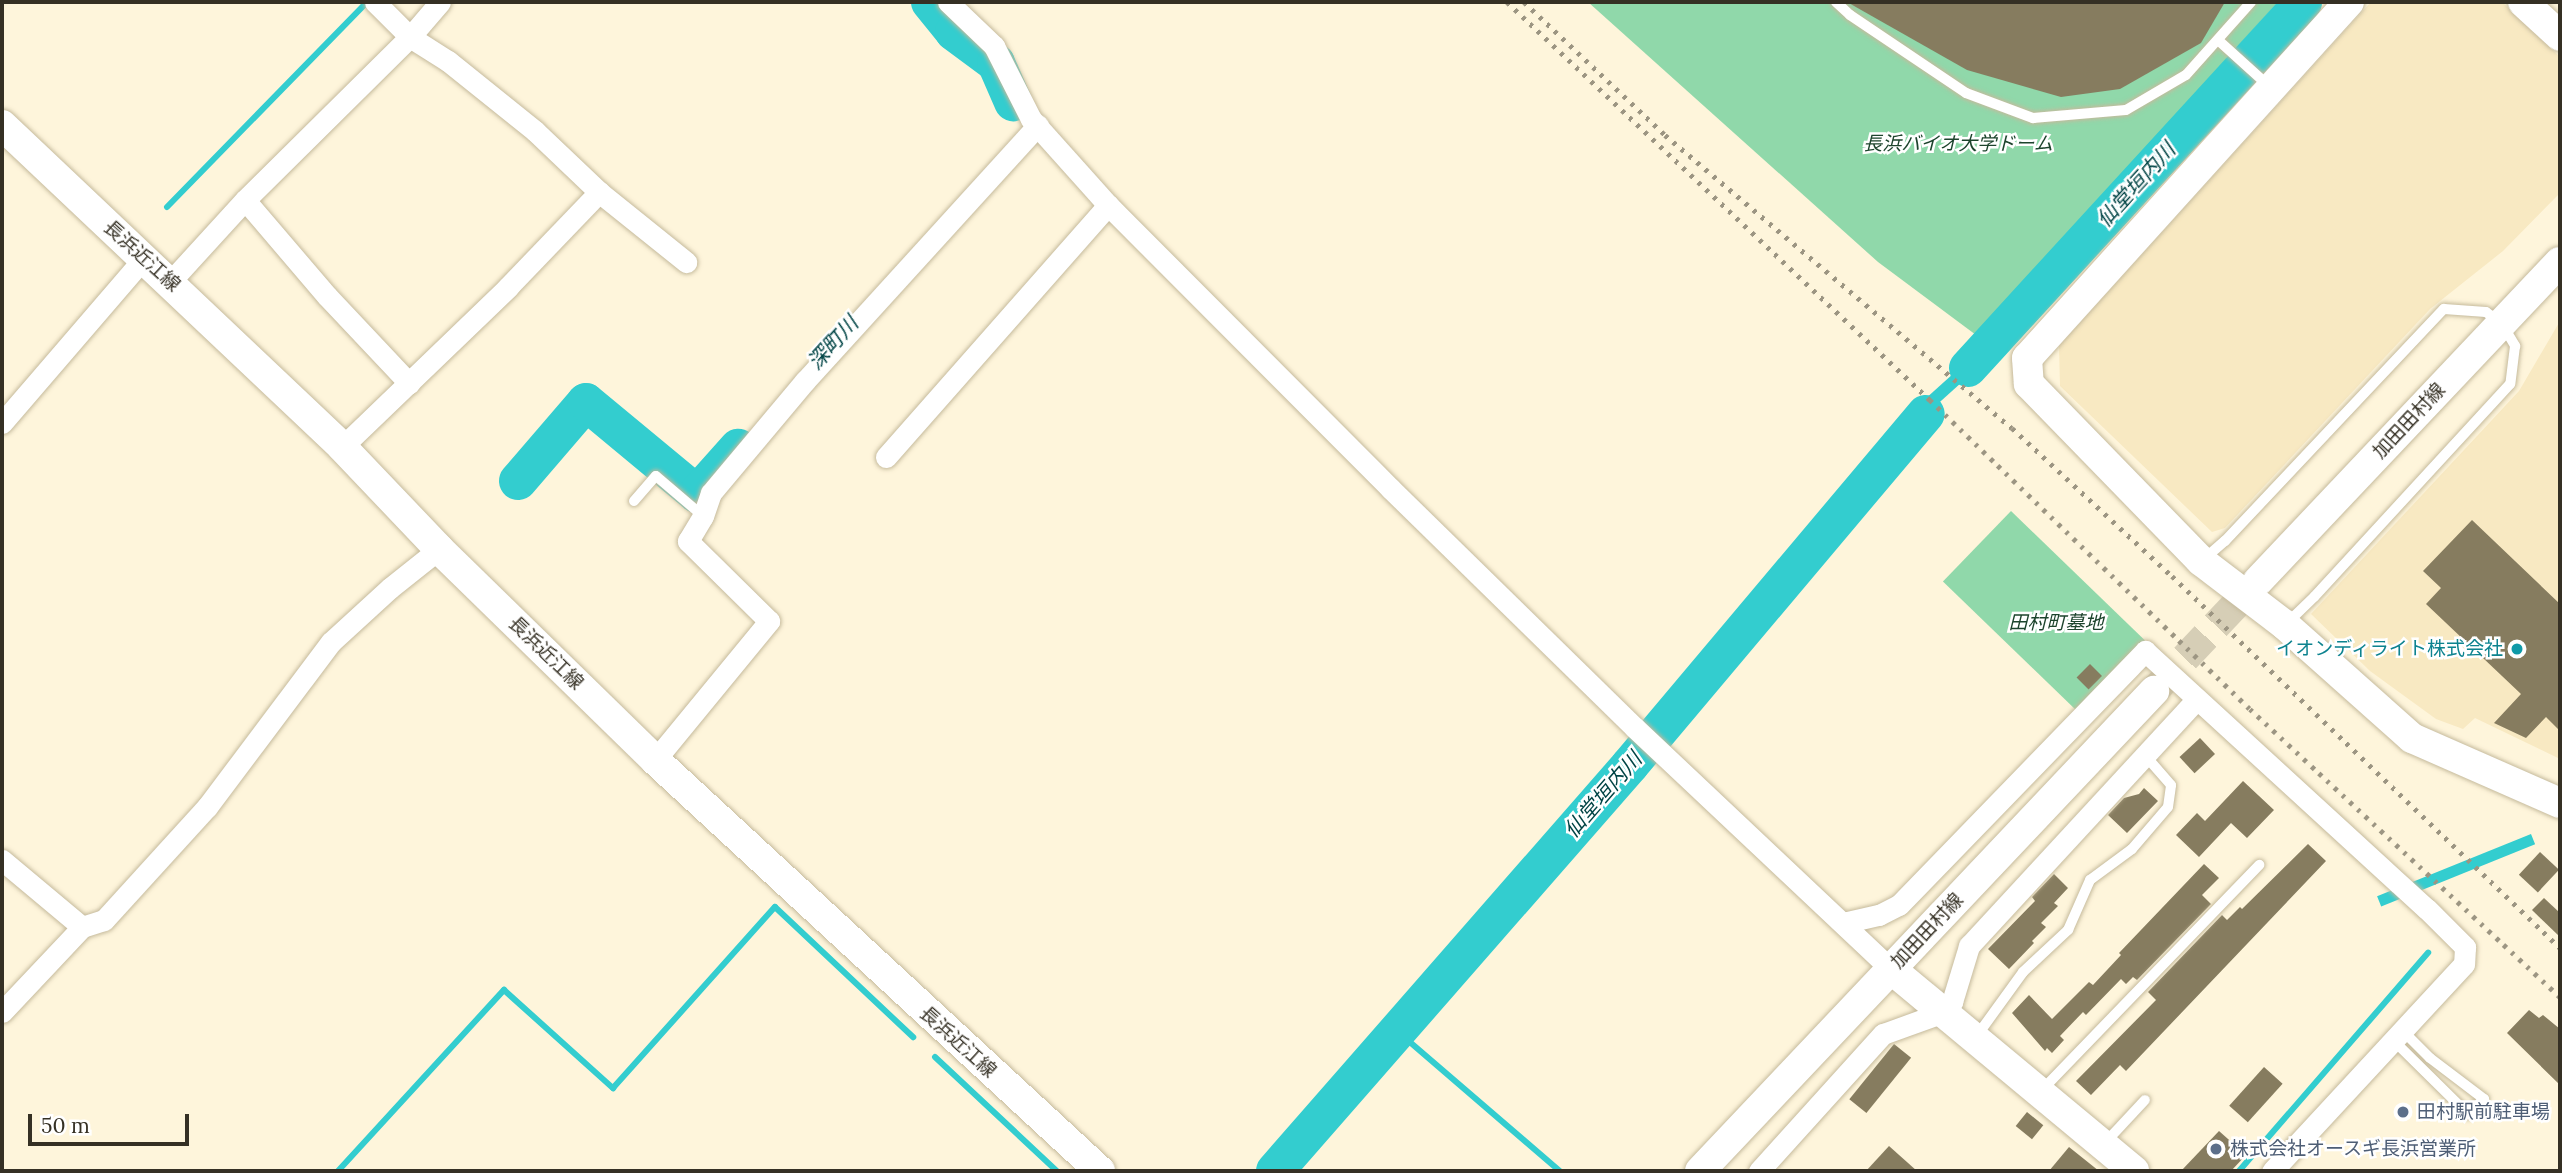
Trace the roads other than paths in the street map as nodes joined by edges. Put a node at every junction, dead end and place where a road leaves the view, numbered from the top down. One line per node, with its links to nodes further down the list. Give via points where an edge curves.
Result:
1 (375, 2): 9 (street)
2 (440, 2): 9 (street)
3 (948, 2): 13 (street, via 994,46)
4 (1836, 2): 10 (lane, via 1966,93 2034,118 2126,110 2186,75)
5 (2251, 2): 10 (lane)
6 (2348, 2): 11 (main road)
7 (2523, 2): 8 (main road)
8 (2560, 36)
9 (410, 37): 14 (street, via 449,61 535,131); 15 (street)
10 (2218, 40): 11 (lane)
11 (2266, 83): 29 (main road, via 2027,358 2029,384)
12 (2, 125): 17 (main road, 長浜近江線)
13 (1038, 125): 16 (street); 27 (street, via 805,381 710,494)
14 (599, 192): 18 (street); 22 (street)
15 (245, 200): 20 (street); 22 (street)
16 (1108, 205): 25 (street); 39 (street, via 1391,489)
17 (143, 259): 20 (main road, 長浜近江線); 23 (street)
18 (686, 262)
19 (2560, 262): 21 (main road, 加田田村線)
20 (170, 282): 24 (main road, 長浜近江線)
21 (2502, 324): 29 (lane, via 2486,312 2444,309); 30 (main road, 加田田村線); 31 (lane, via 2515,346 2510,384)
22 (409, 383): 24 (street)
23 (2, 423)
24 (342, 447): 28 (main road, 長浜近江線)
25 (886, 457)
26 (634, 501): 27 (lane, via 656,476)
27 (703, 516): 35 (street, via 688,541 769,621)
28 (439, 549): 35 (main road, 長浜近江線); 40 (street, via 331,642 207,807 104,920)
29 (2202, 561): 31 (main road)
30 (2258, 581)
31 (2286, 625): 36 (main road, via 2412,738)
32 (2154, 691): 41 (main road, 加田田村線)
33 (2197, 699): 34 (street); 39 (street, via 2145,651 1899,905); 44 (street, via 2465,947 2464,964)
34 (2144, 754): 43 (street, via 1969,946 1952,1002); 45 (lane, via 2171,785 2168,807 2132,849 2090,880 2068,930 2023,972)
35 (655, 760): 49 (main road, 長浜近江線)
36 (2560, 803)
37 (2, 860): 40 (street)
38 (2259, 865): 46 (lane)
39 (1843, 923): 41 (street)
40 (82, 927): 42 (street)
41 (1891, 969): 43 (main road); 50 (main road, 加田田村線)
42 (2, 1012)
43 (1941, 1013): 45 (main road); 51 (street, via 1884,1034)
44 (2398, 1035): 44 (lane, via 2430,1058 2484,1099 2468,1114); 53 (street)
45 (1974, 1041): 46 (main road)
46 (2039, 1094): 48 (main road)
47 (2145, 1100): 48 (lane)
48 (2102, 1145): 52 (main road)
49 (1100, 1171)
50 (1700, 1171)
51 (1759, 1171)
52 (2134, 1171)
53 (2272, 1171)

